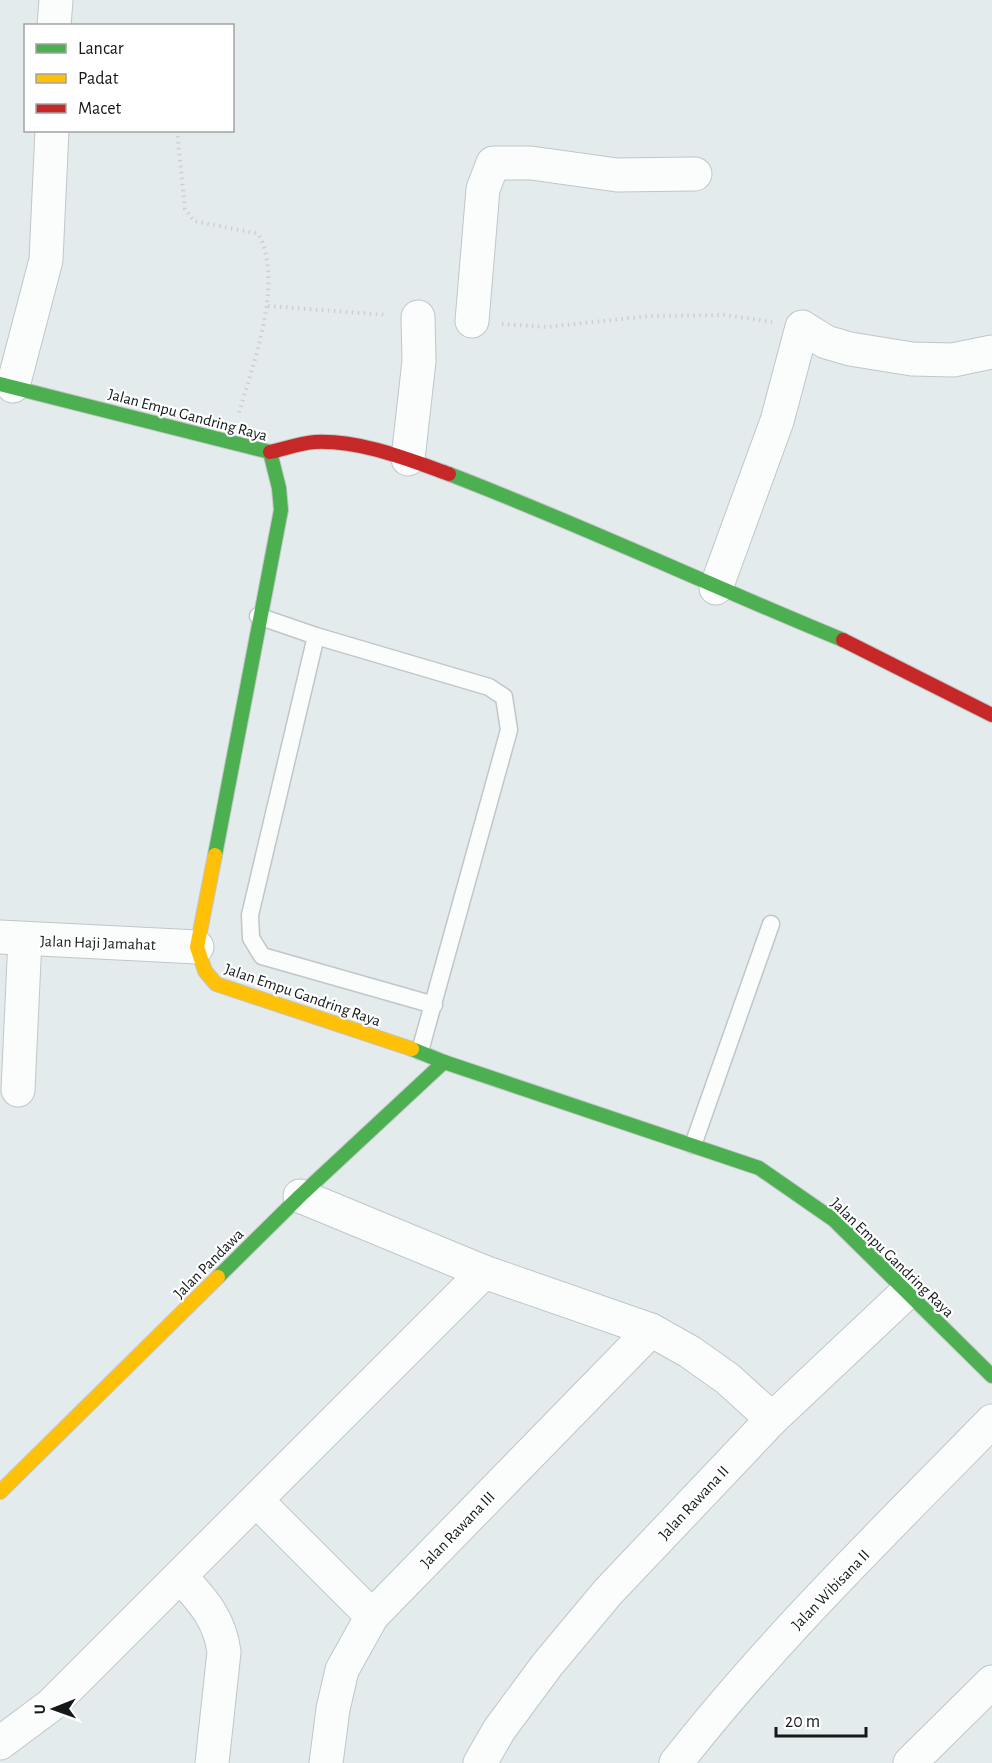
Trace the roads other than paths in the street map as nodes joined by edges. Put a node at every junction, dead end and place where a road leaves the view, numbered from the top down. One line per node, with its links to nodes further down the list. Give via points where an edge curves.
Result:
1 (56, 0): 2 (street)
2 (54, 24)
3 (52, 132): 8 (street, via 46,260)
4 (695, 174): 6 (street, via 617,175 531,163 493,163 483,189)
5 (418, 317): 10 (street, via 419,361)
6 (472, 321)
7 (992, 352): 11 (street, via 953,360 912,359 850,349 826,342 802,327 777,421)
8 (7, 385): 9 (street, Jalan Empu Gandring Raya)
9 (270, 452): 10 (street, via 312,442 336,442); 12 (street, Jalan Empu Gandring Raya, via 281,510)
10 (408, 459): 11 (street, via 550,513)
11 (716, 588): 14 (street, via 865,650)
12 (258, 615): 13 (lane); 17 (street, Jalan Empu Gandring Raya)
13 (316, 636): 18 (lane, via 250,915 251,938 262,956); 18 (lane, via 489,687 504,697 509,730)
14 (992, 715)
15 (771, 924): 22 (lane)
16 (12, 938): 17 (street, Jalan Haji Jamahat); 21 (street)
17 (197, 947): 19 (street, Jalan Empu Gandring Raya, via 205,971 216,984)
18 (434, 1005): 19 (lane)
19 (420, 1051): 20 (street, Jalan Empu Gandring Raya)
20 (444, 1062): 22 (street, Jalan Empu Gandring Raya); 23 (street, Jalan Pandawa)
21 (18, 1090)
22 (693, 1145): 25 (street, Jalan Empu Gandring Raya, via 759,1168 799,1193 834,1220)
23 (300, 1196): 24 (street); 30 (street, Jalan Pandawa)
24 (484, 1272): 26 (street); 31 (street)
25 (907, 1292): 27 (street, Jalan Empu Gandring Raya); 28 (street, Jalan Rawana II)
26 (651, 1330): 28 (street, via 728,1379); 33 (street, Jalan Rawana III)
27 (992, 1377)
28 (772, 1419): 38 (street, Jalan Rawana II, via 608,1592 547,1665)
29 (992, 1422): 39 (street, Jalan Wibisana II, via 820,1598 716,1711)
30 (0, 1492)
31 (257, 1501): 32 (street); 33 (street)
32 (181, 1576): 35 (street, via 51,1705); 36 (street, via 215,1617 222,1635 224,1652)
33 (372, 1616): 37 (street, Jalan Rawana III, via 342,1670)
34 (992, 1682): 40 (street)
35 (0, 1743)
36 (212, 1763)
37 (326, 1763)
38 (480, 1763)
39 (676, 1763)
40 (910, 1763)

